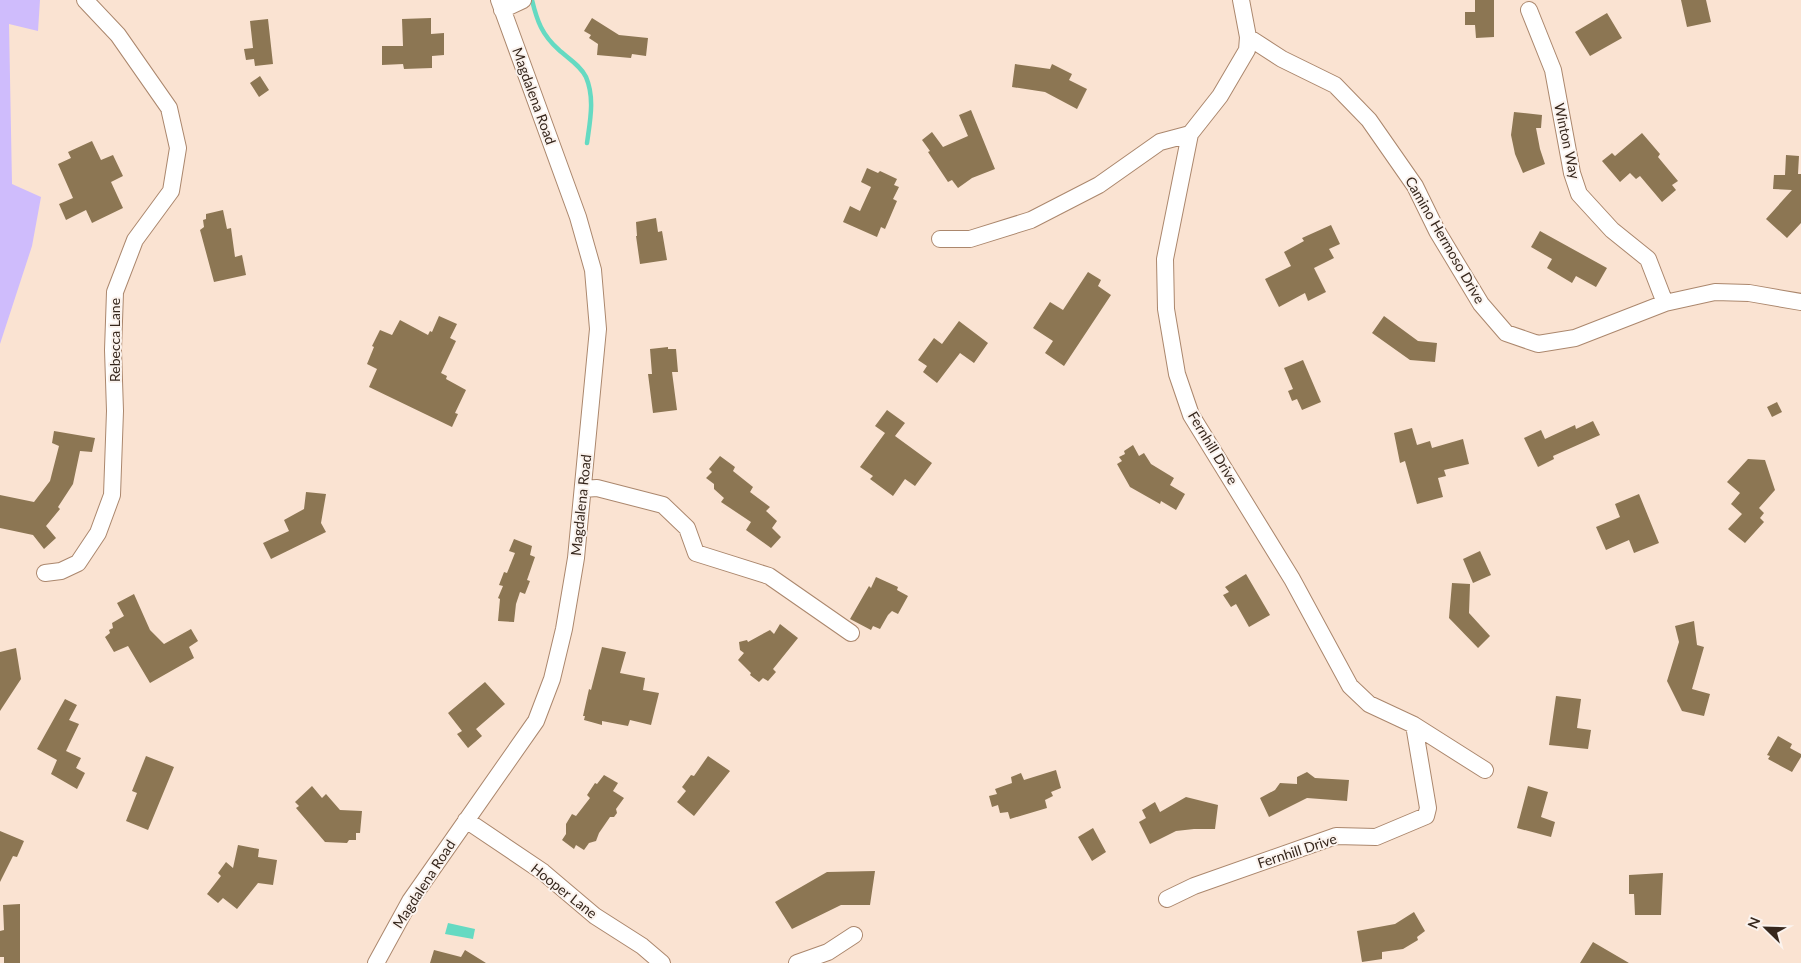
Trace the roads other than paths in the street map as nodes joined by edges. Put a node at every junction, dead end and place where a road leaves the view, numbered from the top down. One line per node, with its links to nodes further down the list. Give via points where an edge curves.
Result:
1 (85, 0): 12 (street, Rebecca Lane, via 118,35 169,108 178,148 171,191 135,240 115,292 112,494 98,533 78,564)
2 (1241, 0): 6 (street)
3 (521, 1): 4 (street)
4 (501, 5): 11 (street, Magdalena Road, via 578,217 593,270 598,329)
5 (1529, 10): 9 (street, Winton Way, via 1553,70 1572,173 1579,194 1612,230 1648,259)
6 (1248, 36): 7 (street, Fernhill Drive, via 1247,50 1220,96); 9 (street, Camino Hermoso Drive, via 1282,59 1335,85 1369,120 1415,186 1437,231 1481,304 1506,333 1538,344 1575,338)
7 (1190, 134): 8 (street, via 1160,142 1099,185 1031,220 970,239); 14 (street, Fernhill Drive, via 1166,259 1166,309 1178,374 1191,415 1292,579 1350,686 1369,704)
8 (940, 239)
9 (1665, 302): 10 (street, Camino Hermoso Drive, via 1715,292 1749,293)
10 (1801, 302)
11 (583, 489): 13 (street, via 597,488 663,505 687,528 696,553 770,576); 16 (street, Magdalena Road, via 576,558 552,679 536,721)
12 (45, 573)
13 (851, 633)
14 (1414, 725): 15 (street, Fernhill Drive); 17 (street, Fernhill Drive, via 1428,808 1426,816 1376,837 1336,836 1194,886)
15 (1485, 770)
16 (466, 820): 19 (street, Magdalena Road, via 410,901); 20 (street, Hooper Lane, via 543,872 595,916)
17 (1167, 899)
18 (854, 935): 21 (street, via 828,952)
19 (376, 963)
20 (662, 963)
21 (797, 963)

